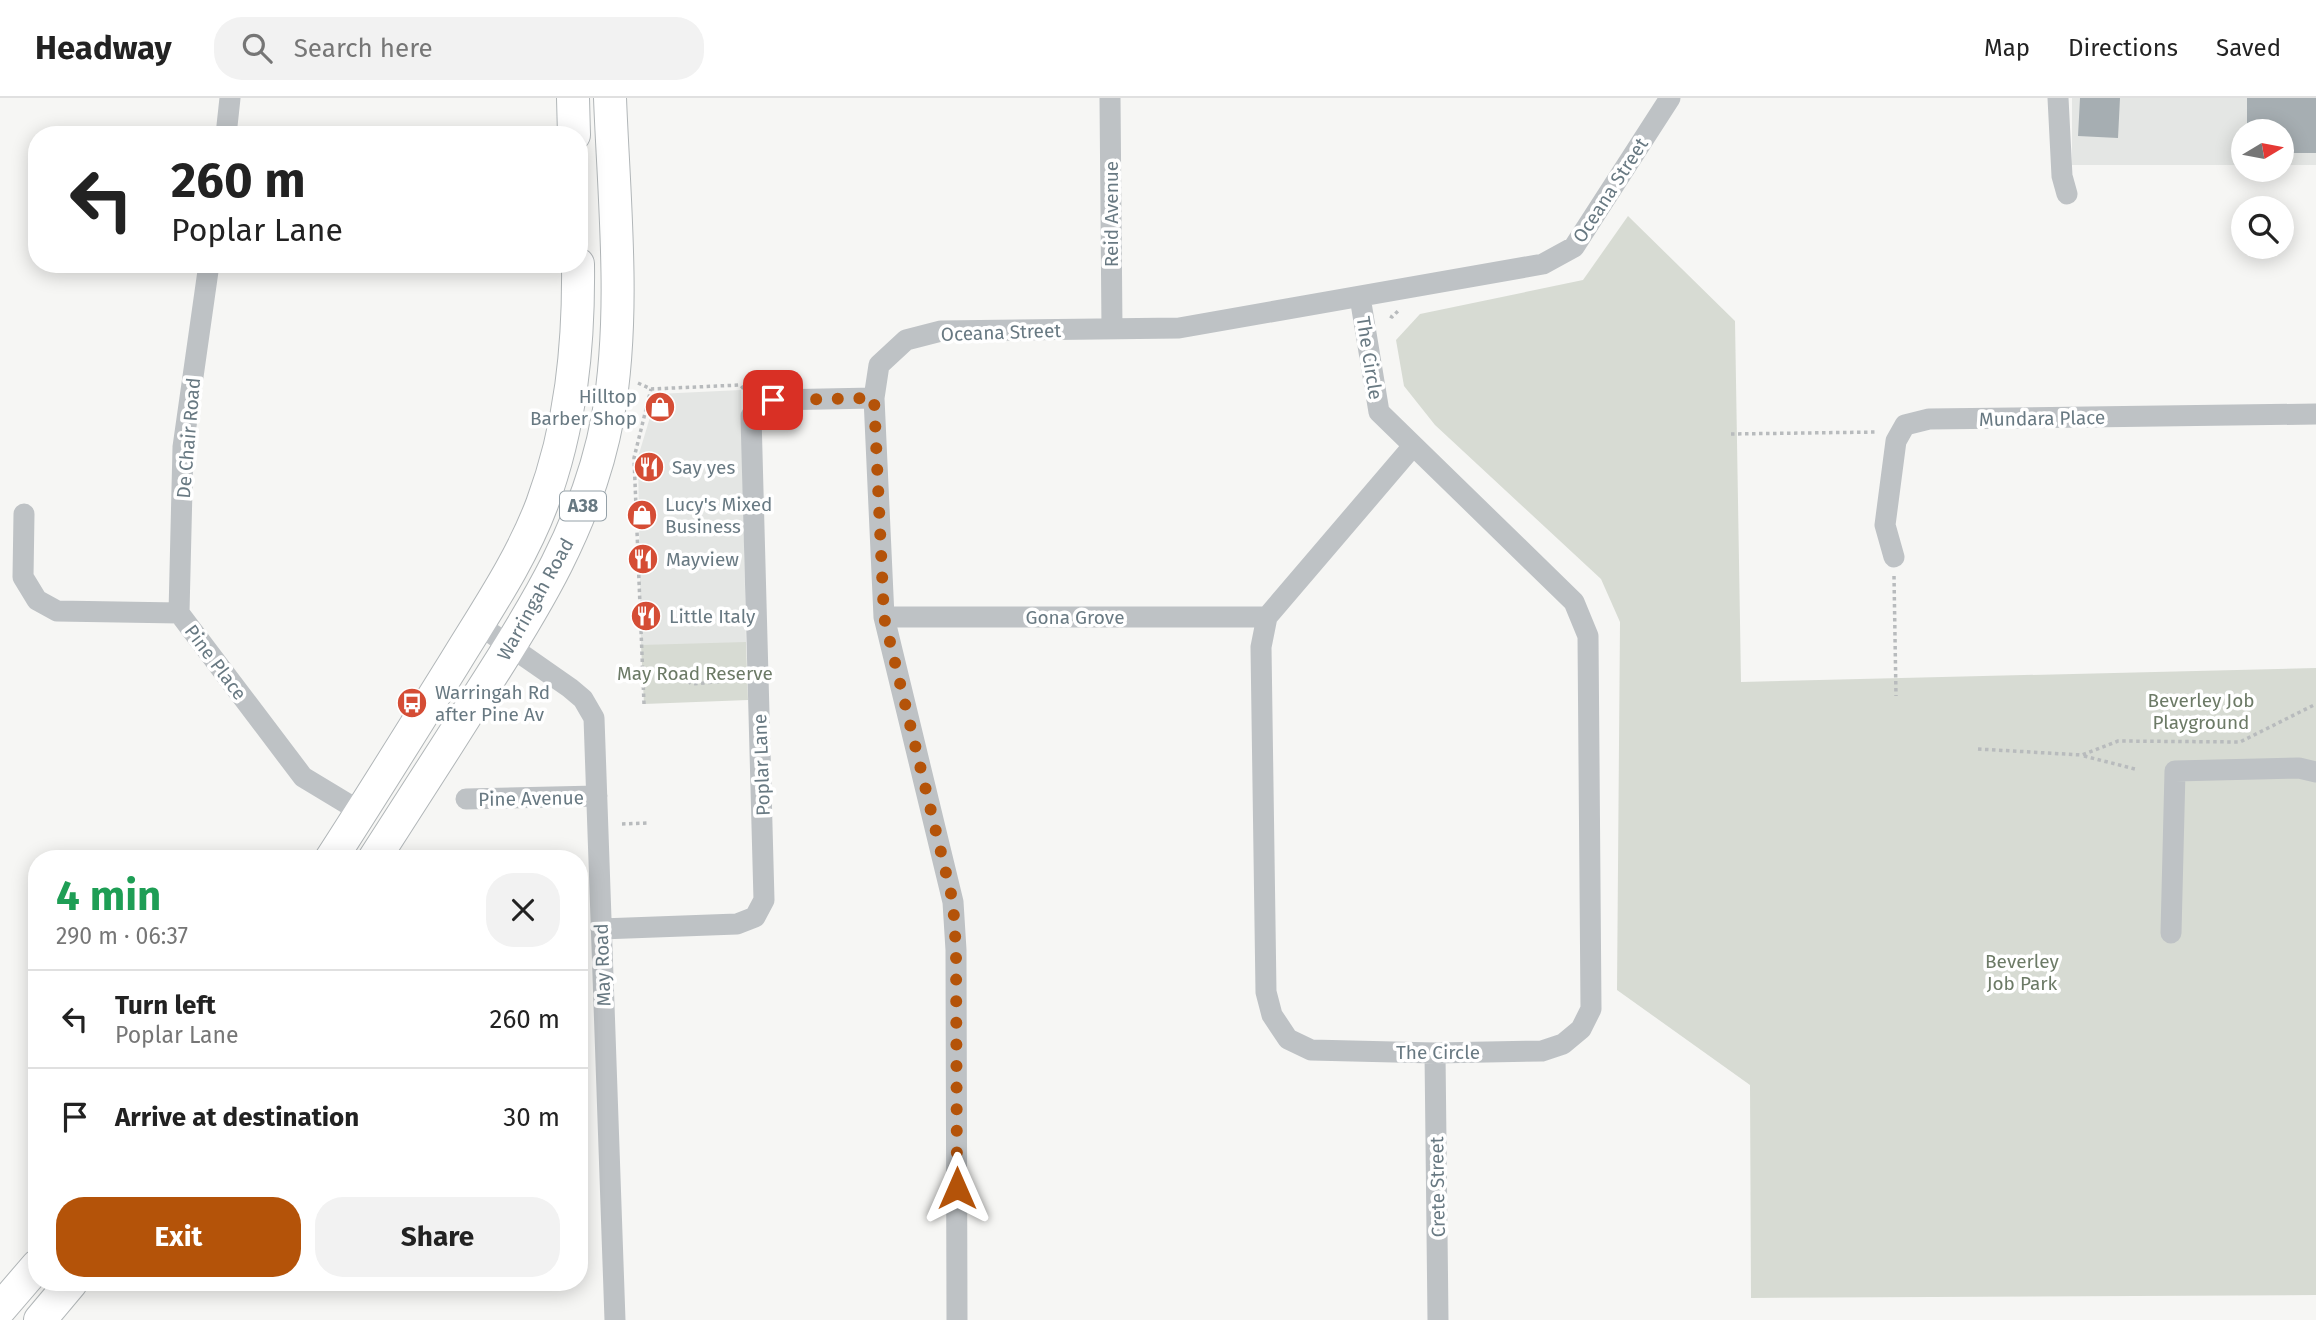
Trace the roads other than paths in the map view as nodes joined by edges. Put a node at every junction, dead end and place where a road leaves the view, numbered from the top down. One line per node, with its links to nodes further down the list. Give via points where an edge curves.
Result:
1 (230, 98): 7 (street)
2 (573, 98): 8 (highway)
3 (610, 98): 23 (highway, Warringah Road / A38, via 616,328 607,419 576,525)
4 (1110, 98): 13 (street, Reid Avenue)
5 (1670, 98): 12 (street, Oceana Street, via 1567,253 1543,264)
6 (2058, 98): 9 (street)
7 (227, 126)
8 (574, 126)
9 (2067, 194)
10 (208, 273): 19 (street, De Chair Road, via 183,447)
11 (578, 273): 22 (highway, Warringah Road / A38, via 575,363 557,456 542,505)
12 (1360, 297): 13 (street, Oceana Street, via 1179,328); 16 (street, The Circle, via 1378,412)
13 (1112, 329): 14 (street, Oceana Street, via 941,331 906,340 879,365)
14 (874, 398): 20 (street, Oceana Street); 31 (street, Poplar Lane, via 773,400 751,416 765,900 755,917 737,925)
15 (2316, 414): 18 (street, Mundara Place, via 1929,419 1905,425 1896,441 1885,525)
16 (1413, 446): 21 (street); 33 (street, The Circle, via 1574,602 1588,636 1591,1009 1581,1029 1563,1044 1542,1051)
17 (24, 514): 19 (street, Pine Place, via 23,577 37,600 57,611)
18 (1894, 557)
19 (179, 613): 27 (street, Pine Place, via 303,778)
20 (884, 617): 21 (street, Gona Grove); 39 (street, Oceana Street, via 953,902)
21 (1267, 617): 33 (street, The Circle, via 1261,647 1266,992 1272,1015 1288,1039 1311,1050)
22 (478, 624): 23 (street, May Road); 27 (highway, Warringah Road / A38)
23 (511, 645): 25 (street, May Road, via 583,699 594,718); 28 (highway, Warringah Road / A38)
24 (2316, 772): 32 (street, via 2299,768 2175,771)
25 (597, 796): 26 (street, Pine Avenue); 31 (street, May Road)
26 (466, 799)
27 (361, 812): 28 (highway); 29 (highway, Warringah Road / A38)
28 (392, 832): 30 (highway, Warringah Road / A38)
29 (337, 850)
30 (380, 850)
31 (601, 929): 38 (street, May Road)
32 (2171, 933)
33 (1435, 1053): 40 (street, Crete Street)
34 (28, 1276): 36 (highway)
35 (64, 1291): 37 (highway)
36 (0, 1309)
37 (40, 1320)
38 (615, 1320)
39 (957, 1320)
40 (1438, 1320)

